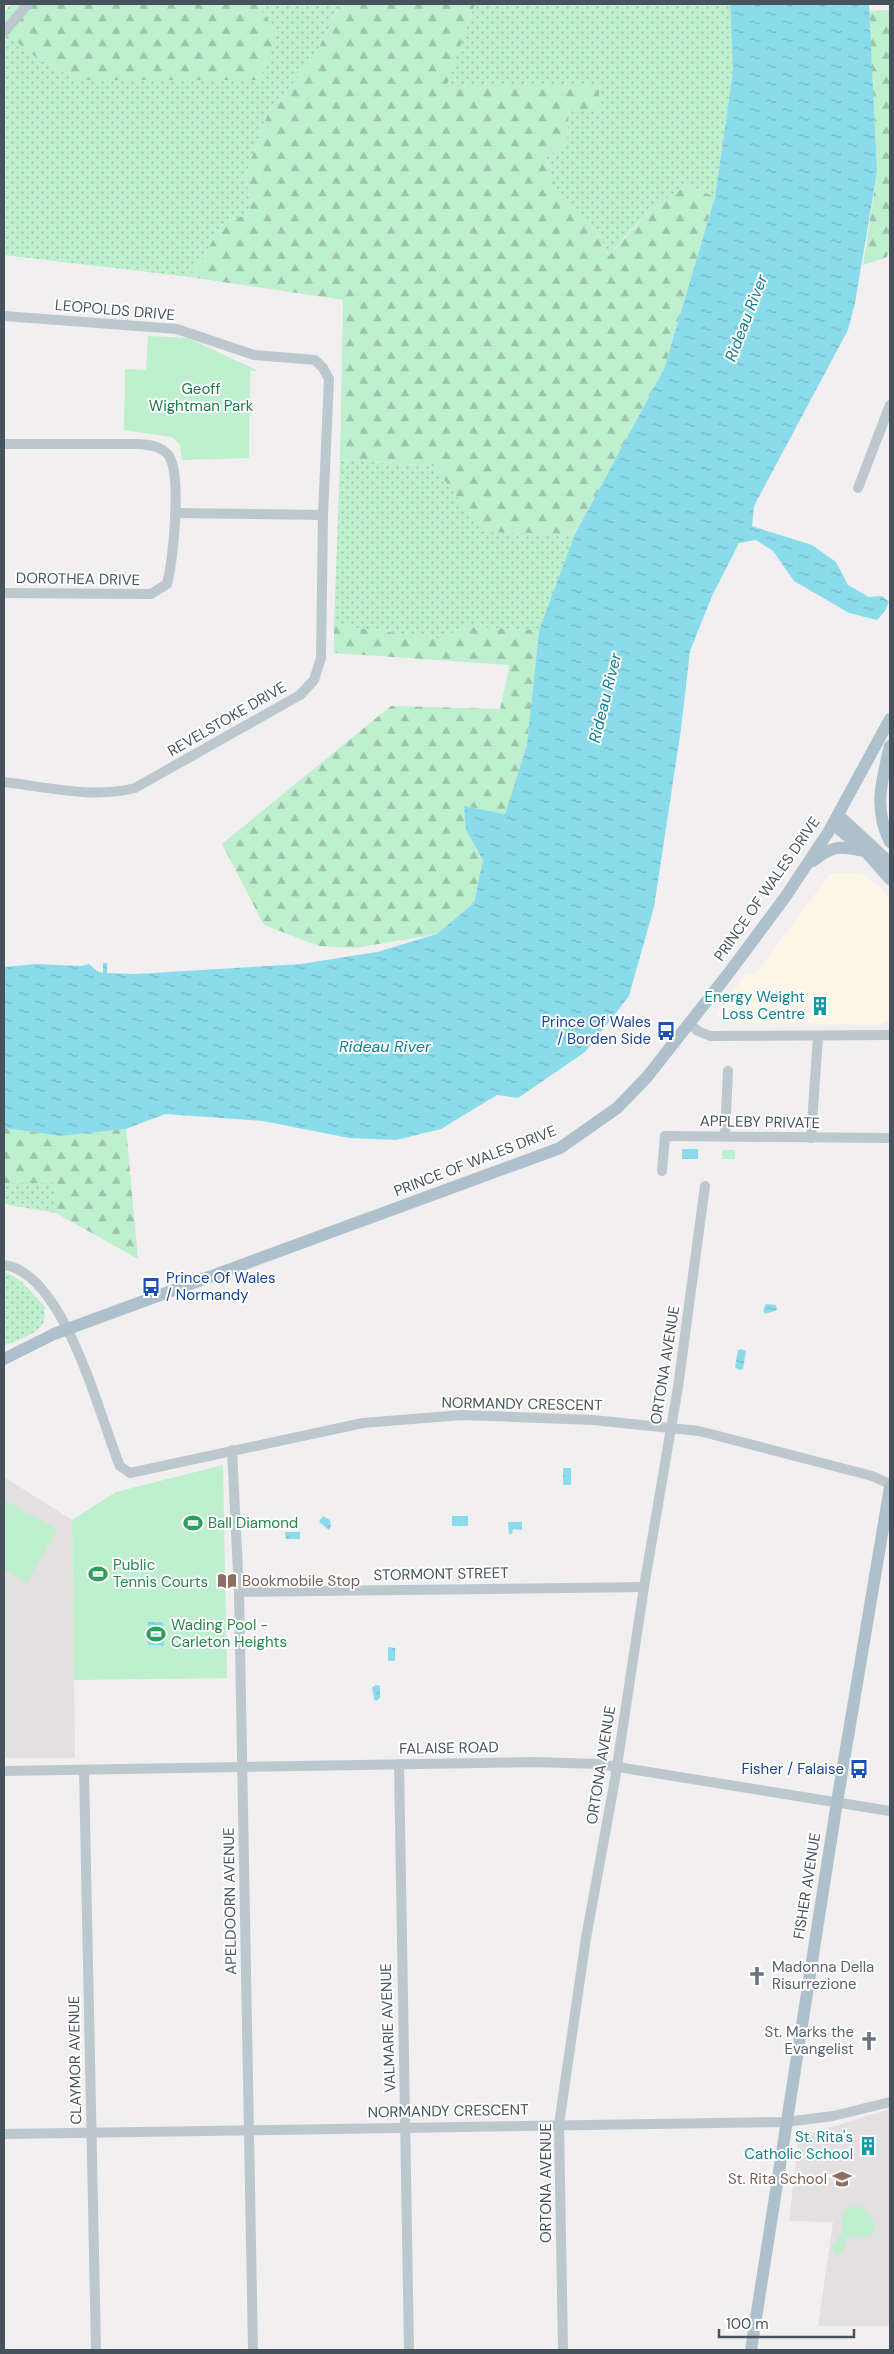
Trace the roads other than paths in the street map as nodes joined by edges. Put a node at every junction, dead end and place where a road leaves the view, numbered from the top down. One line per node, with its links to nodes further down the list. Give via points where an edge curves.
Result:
1 (28, 4): 2 (street)
2 (4, 32)
3 (4, 316): 4 (street, LEOPOLDS DRIVE, via 177,328 254,355 311,359 323,368)
4 (329, 380): 9 (street, REVELSTOKE DRIVE)
5 (890, 405): 7 (street)
6 (4, 444): 8 (street, via 157,446 169,456 173,466)
7 (858, 488)
8 (176, 513): 9 (street); 10 (street, DOROTHEA DRIVE, via 167,584 151,594)
9 (323, 515): 13 (street, REVELSTOKE DRIVE, via 321,658 314,680 300,695 135,788 94,793)
10 (4, 593)
11 (890, 719): 14 (main road, PRINCE OF WALES DRIVE)
12 (890, 746): 15 (main road, via 879,802)
13 (4, 782)
14 (836, 819): 16 (main road); 17 (main road); 18 (main road, PRINCE OF WALES DRIVE)
15 (890, 842)
16 (866, 852): 18 (main road, via 838,847); 19 (main road)
17 (890, 864)
18 (807, 865): 20 (main road, PRINCE OF WALES DRIVE)
19 (890, 879)
20 (689, 1023): 22 (street, via 710,1036); 30 (main road, PRINCE OF WALES DRIVE, via 647,1077 617,1108 560,1148)
21 (890, 1035): 22 (street)
22 (818, 1036): 25 (street)
23 (728, 1071): 24 (street)
24 (725, 1136): 25 (street, APPLEBY PRIVATE); 27 (street, APPLEBY PRIVATE, via 665,1136)
25 (811, 1138): 26 (street, APPLEBY PRIVATE)
26 (890, 1138)
27 (662, 1171)
28 (705, 1186): 32 (street, ORTONA AVENUE, via 680,1377)
29 (4, 1265): 30 (street, NORMANDY CRESCENT, via 13,1266 32,1280 50,1300)
30 (68, 1330): 31 (main road, PRINCE OF WALES DRIVE, via 22,1348); 33 (street, NORMANDY CRESCENT, via 124,1471 130,1474)
31 (4, 1359)
32 (670, 1428): 33 (street, NORMANDY CRESCENT, via 593,1420 462,1415 364,1423); 34 (street, NORMANDY CRESCENT, via 699,1431 872,1476); 35 (street, ORTONA AVENUE)
33 (232, 1450): 36 (street, APELDOORN AVENUE)
34 (890, 1486): 42 (main road, FISHER AVENUE)
35 (644, 1587): 36 (street, STORMONT STREET); 39 (street, ORTONA AVENUE)
36 (239, 1592): 38 (street, APELDOORN AVENUE)
37 (399, 1764): 38 (street, FALAISE ROAD); 39 (street, FALAISE ROAD, via 534,1762); 47 (street, VALMARIE AVENUE)
38 (241, 1766): 40 (street, FALAISE ROAD); 48 (street, APELDOORN AVENUE)
39 (617, 1767): 42 (street, FALAISE ROAD); 46 (street, ORTONA AVENUE, via 586,1938)
40 (84, 1770): 41 (street, FALAISE ROAD); 49 (street, CLAYMOR AVENUE)
41 (4, 1771)
42 (837, 1802): 43 (street, FALAISE ROAD); 45 (main road, FISHER AVENUE)
43 (890, 1811)
44 (890, 2102): 45 (street, NORMANDY CRESCENT, via 833,2116)
45 (786, 2122): 46 (street, NORMANDY CRESCENT); 55 (main road, FISHER AVENUE)
46 (560, 2124): 47 (street, NORMANDY CRESCENT); 54 (street, ORTONA AVENUE)
47 (406, 2128): 48 (street, NORMANDY CRESCENT); 53 (street, VALMARIE AVENUE)
48 (250, 2130): 49 (street, NORMANDY CRESCENT); 52 (street, APELDOORN AVENUE)
49 (92, 2131): 50 (street, NORMANDY CRESCENT); 51 (street, CLAYMOR AVENUE)
50 (4, 2134)
51 (96, 2350)
52 (253, 2350)
53 (409, 2350)
54 (563, 2350)
55 (751, 2350)

